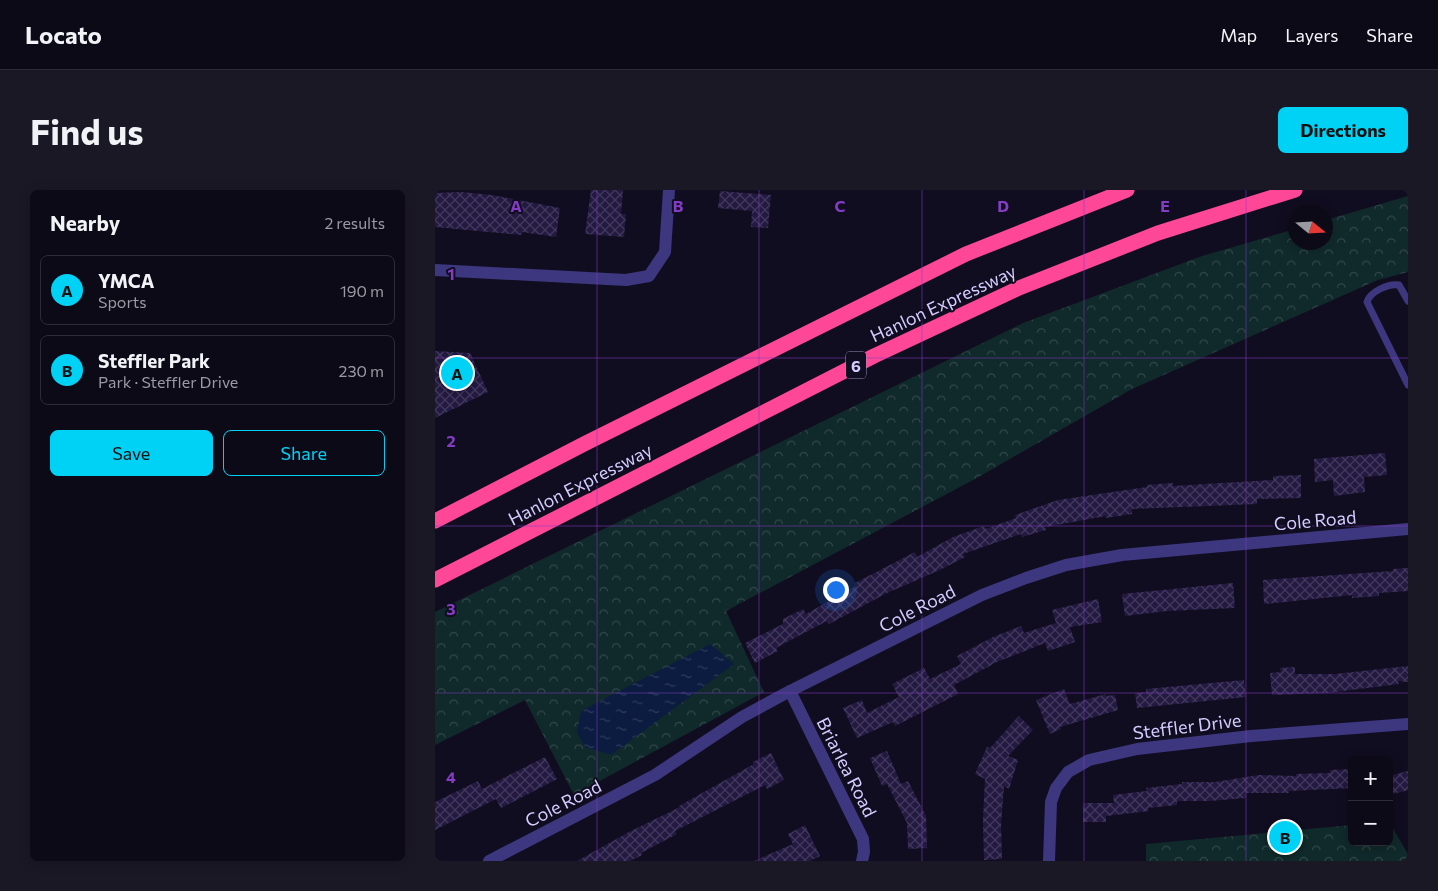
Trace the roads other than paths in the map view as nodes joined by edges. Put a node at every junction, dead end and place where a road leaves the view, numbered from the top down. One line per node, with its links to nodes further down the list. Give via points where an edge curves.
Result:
1 (669, 190): 4 (street, via 665,252 649,276 626,280)
2 (1127, 190): 7 (highway, Hanlon Expressway, via 967,254)
3 (1295, 190): 9 (highway, Hanlon Expressway / 6, via 1158,233 1019,288 875,356)
4 (435, 270)
5 (1408, 301): 6 (lane, via 1399,286 1392,284 1371,295 1367,302)
6 (1408, 385)
7 (435, 521)
8 (1408, 529): 10 (street, Cole Road, via 1122,554 1066,565 982,595)
9 (435, 580)
10 (790, 691): 12 (street, Cole Road, via 742,716 655,775); 13 (street, Briarlea Road, via 863,839)
11 (1408, 724): 14 (street, Steffler Drive, via 1251,736 1137,749 1089,760 1068,772 1055,788 1051,802)
12 (489, 861)
13 (862, 861)
14 (1049, 861)

